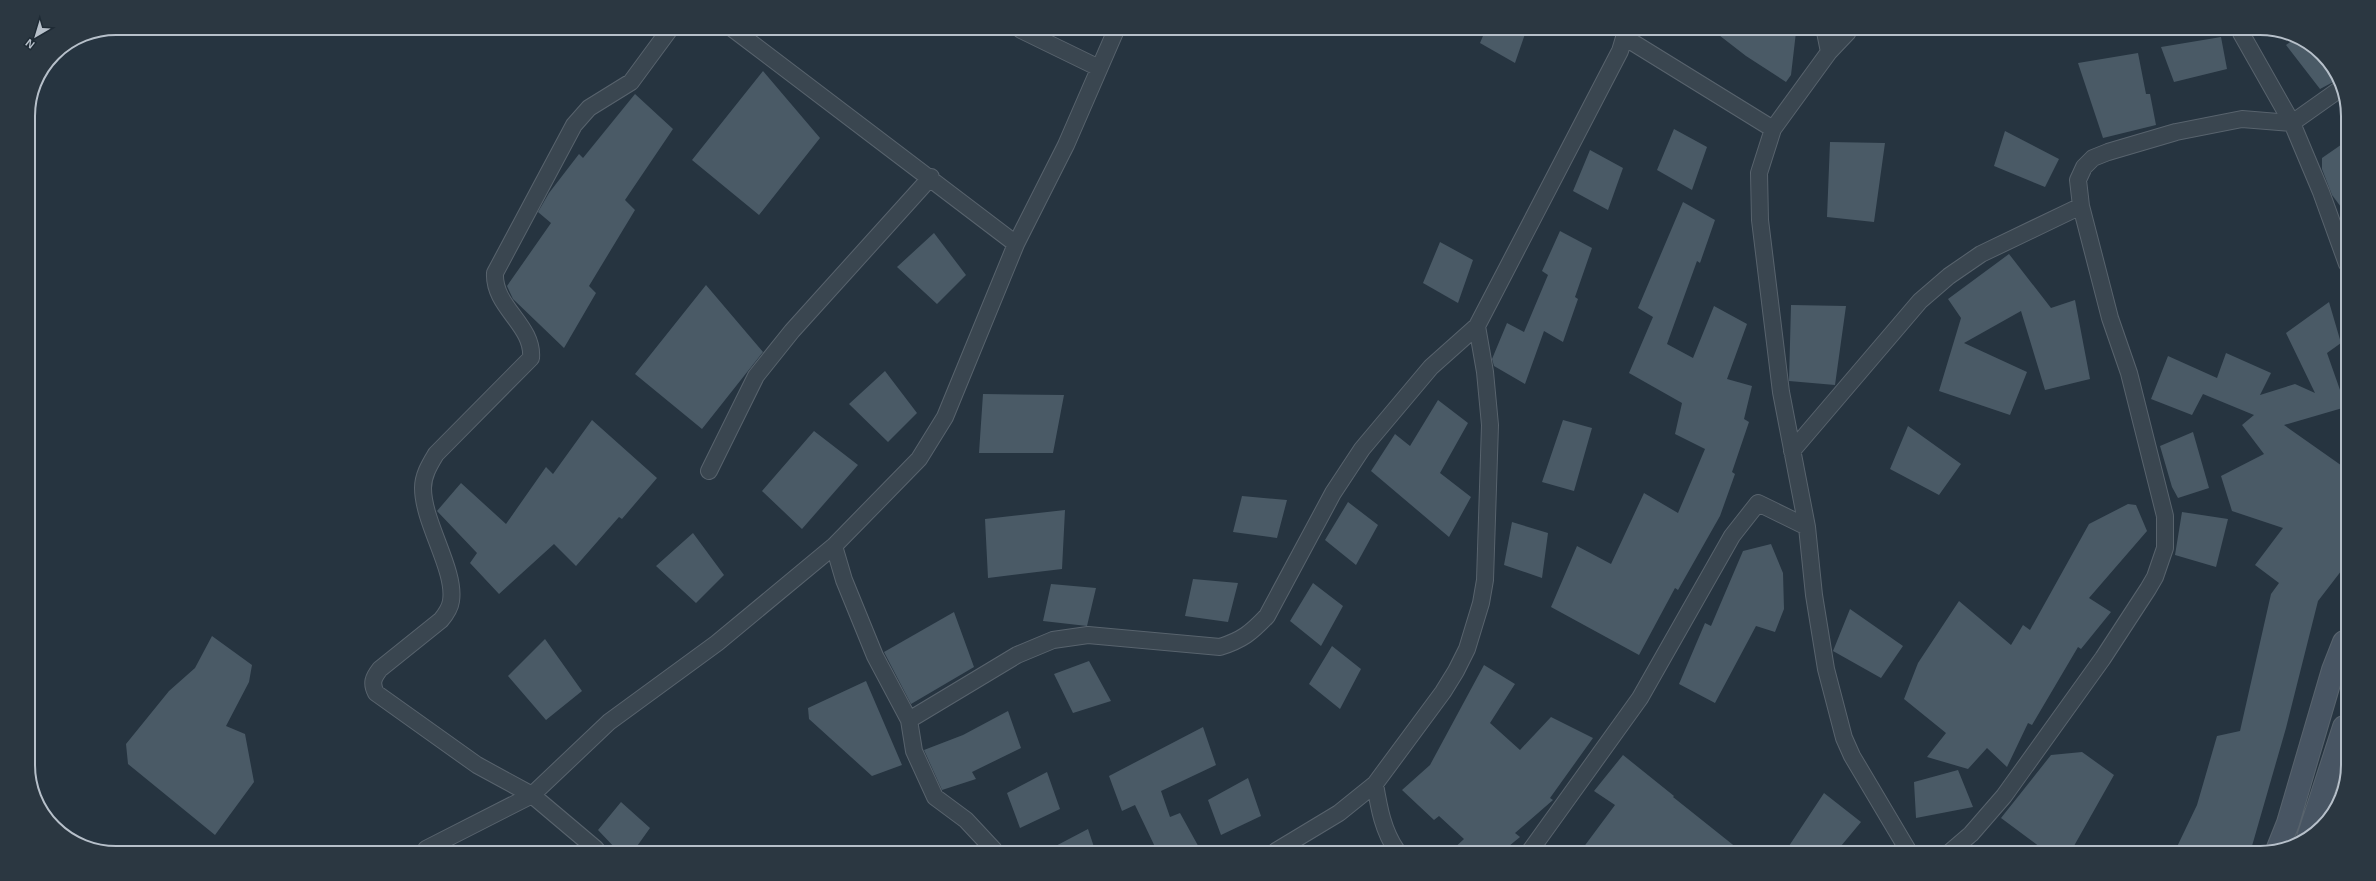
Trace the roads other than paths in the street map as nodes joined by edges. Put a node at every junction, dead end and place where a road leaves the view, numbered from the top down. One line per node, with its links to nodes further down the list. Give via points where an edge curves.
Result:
1 (666, 35): 28 (street, via 631,82 589,108 574,125 495,273 496,288 502,301 530,342 531,358 436,454 427,469 423,487 425,505 449,578 452,600 441,620 380,669 373,678 372,685 376,693 477,765)
2 (741, 35): 15 (street)
3 (1031, 35): 11 (street)
4 (1114, 35): 11 (street)
5 (1625, 35): 19 (street, via 1616,58)
6 (1627, 35): 14 (street)
7 (1826, 35): 10 (street)
8 (1845, 35): 10 (street)
9 (2242, 35): 13 (street)
10 (1829, 52): 14 (street)
11 (1099, 68): 17 (street, via 1066,145)
12 (2337, 91): 13 (street)
13 (2292, 123): 16 (street, via 2242,119 2176,132 2108,152 2094,158 2084,167 2078,180); 18 (street)
14 (1773, 129): 20 (street, via 1759,173 1760,220)
15 (931, 177): 17 (street); 21 (street, via 792,331 756,376)
16 (2081, 206): 20 (street, via 1981,254 1949,276 1920,302); 38 (street, via 2162,501 2167,534 2165,548 2152,583 2103,658 2004,796)
17 (1016, 244): 23 (street, via 934,438 919,459)
18 (2341, 247)
19 (1477, 326): 25 (street, via 1431,367 1362,449 1330,500 1267,616 1251,633 1238,642 1220,647 1088,635 1053,640 1017,654); 27 (street, via 1490,425 1486,572 1482,603 1467,649 1456,671)
20 (1792, 451): 22 (street)
21 (709, 471)
22 (1807, 527): 36 (street, via 1758,503 1732,536 1640,698); 37 (street, via 1814,595 1826,669 1844,738)
23 (834, 546): 25 (street, via 844,580 875,656); 28 (street, via 717,643 609,722)
24 (2341, 650): 30 (main road)
25 (909, 720): 33 (street, via 914,750 936,797 966,820)
26 (2341, 736): 29 (main road)
27 (1375, 784): 34 (street, via 1339,813); 35 (street, via 1381,818)
28 (532, 795): 31 (street); 32 (street)
29 (2312, 827)
30 (2280, 843)
31 (432, 846)
32 (592, 846)
33 (990, 846)
34 (1284, 846)
35 (1393, 846)
36 (1534, 846)
37 (1905, 846)
38 (1957, 846)

